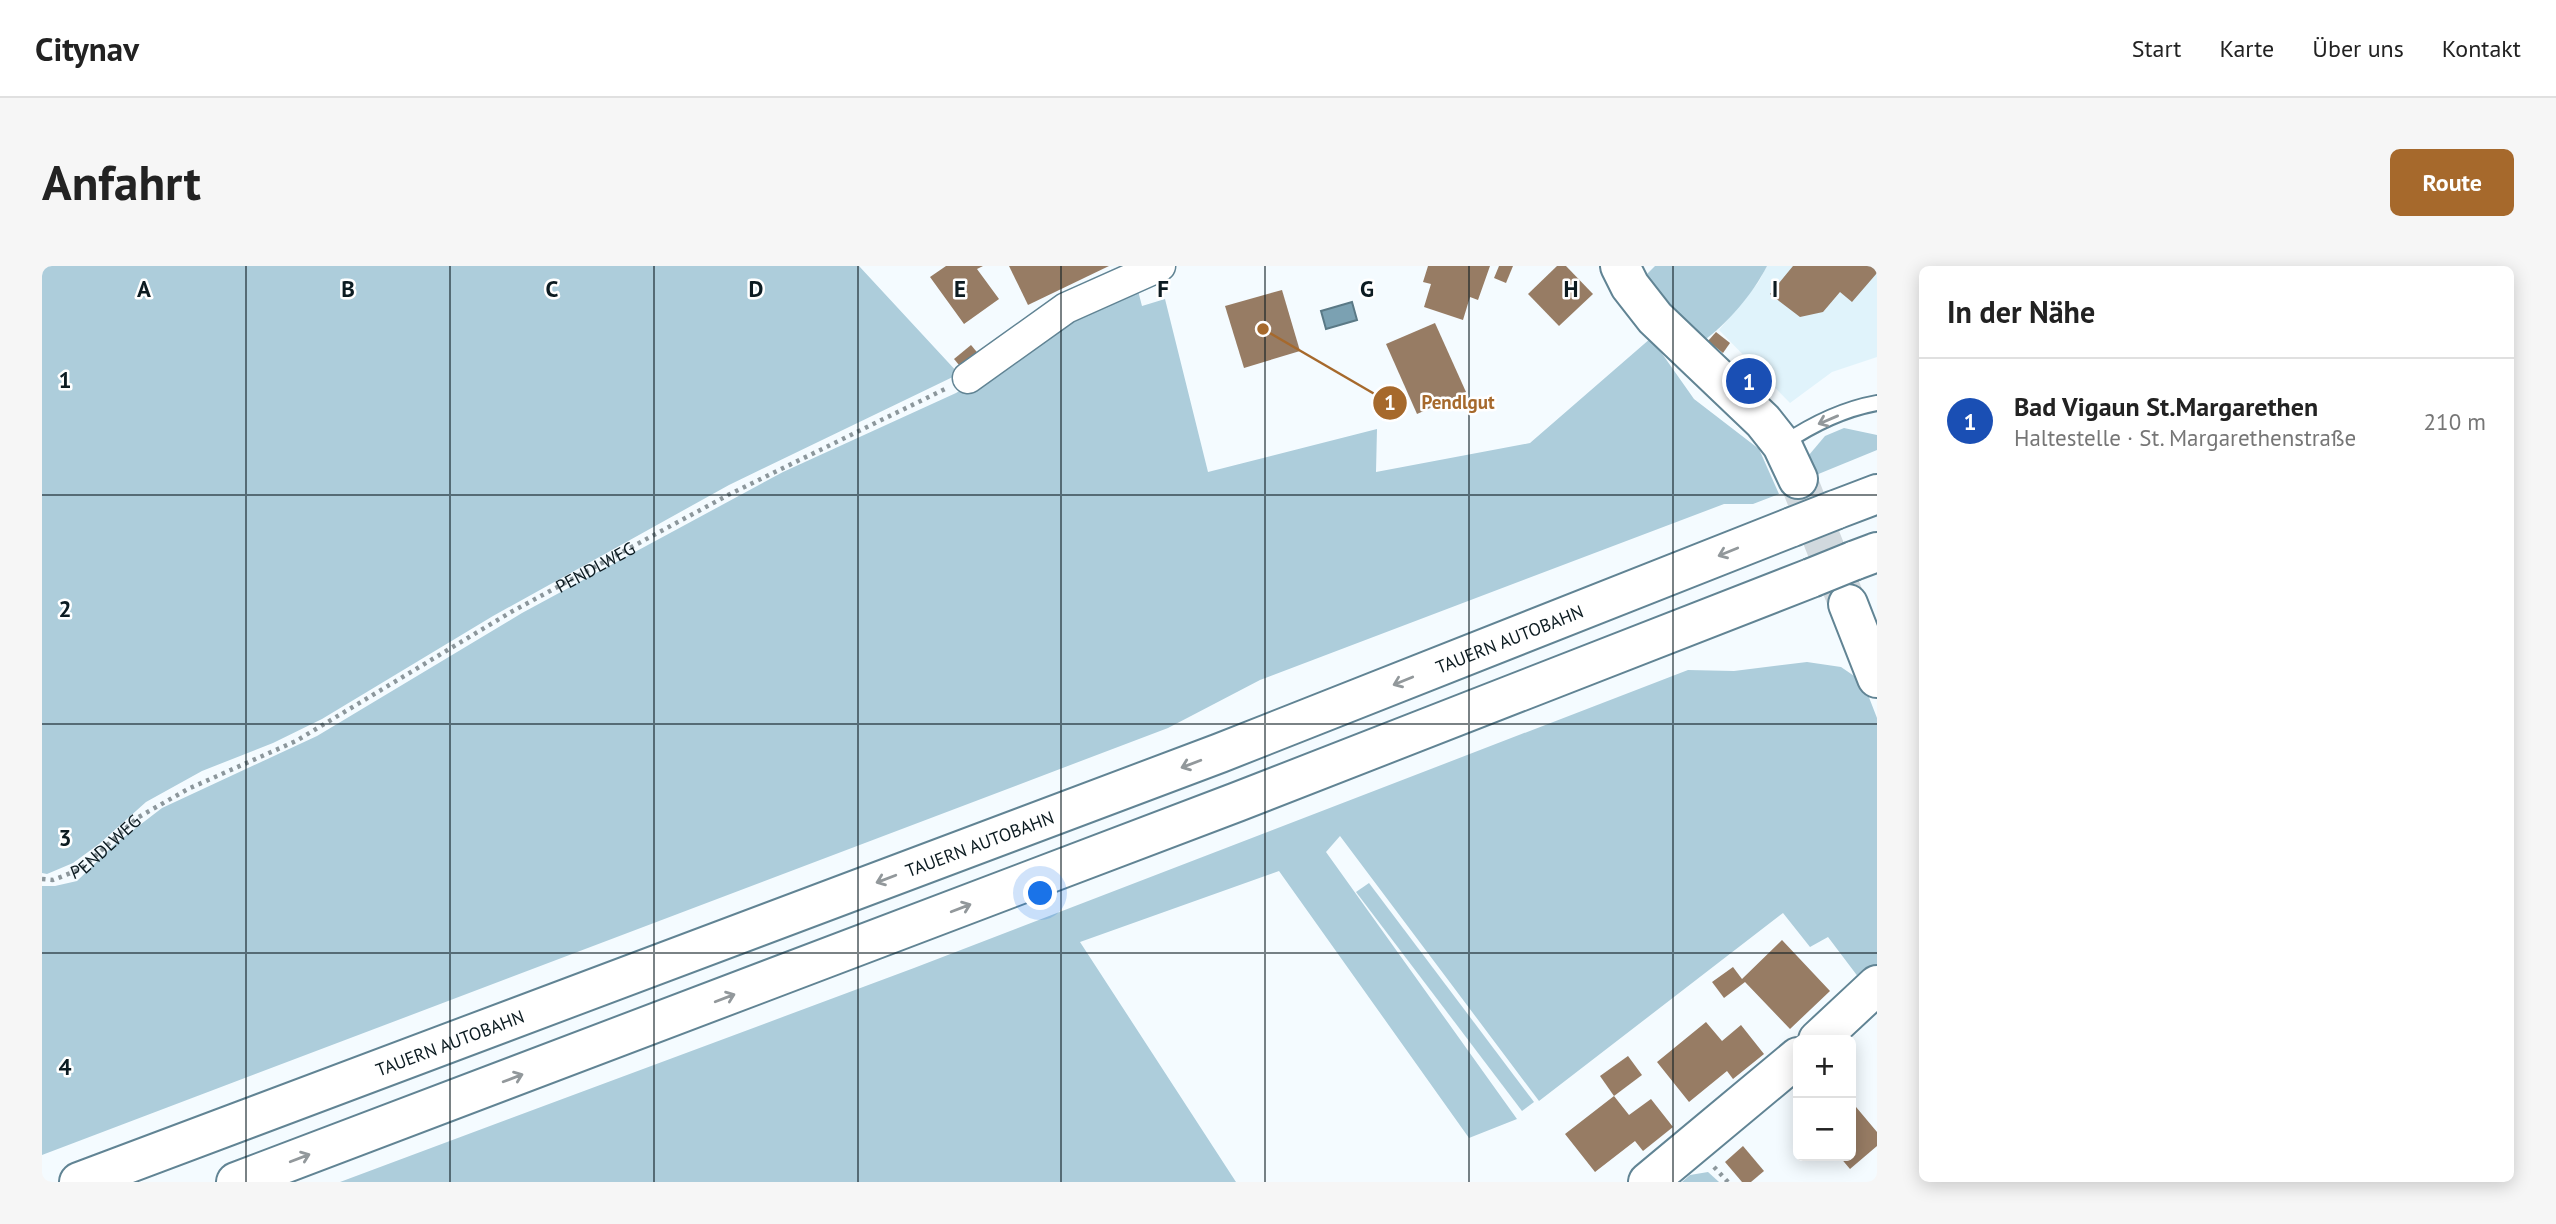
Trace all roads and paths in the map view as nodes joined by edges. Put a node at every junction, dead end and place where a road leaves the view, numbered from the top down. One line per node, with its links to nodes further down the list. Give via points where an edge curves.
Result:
1 (1160, 266): 3 (street, via 1066,308)
2 (1620, 266): 5 (main road, via 1655,318 1763,421)
3 (968, 378): 11 (path, PENDLWEG, via 730,494 523,606 296,741 188,789 137,818 81,869 53,880)
4 (1877, 403): 5 (lane, one-way to 5, via 1813,426)
5 (1782, 445): 6 (main road)
6 (1798, 479)
7 (1877, 494): 15 (main road, TAUERN AUTOBAHN, one-way to 15, bridge, via 1220,753)
8 (1865, 556): 16 (main road, one-way to 8, bridge, via 1224,807)
9 (1848, 604): 10 (main road)
10 (1875, 663)
11 (42, 879)
12 (1877, 985): 13 (main road)
13 (1823, 1035)
14 (1793, 1061): 17 (main road)
15 (79, 1182)
16 (236, 1182)
17 (1648, 1182)

